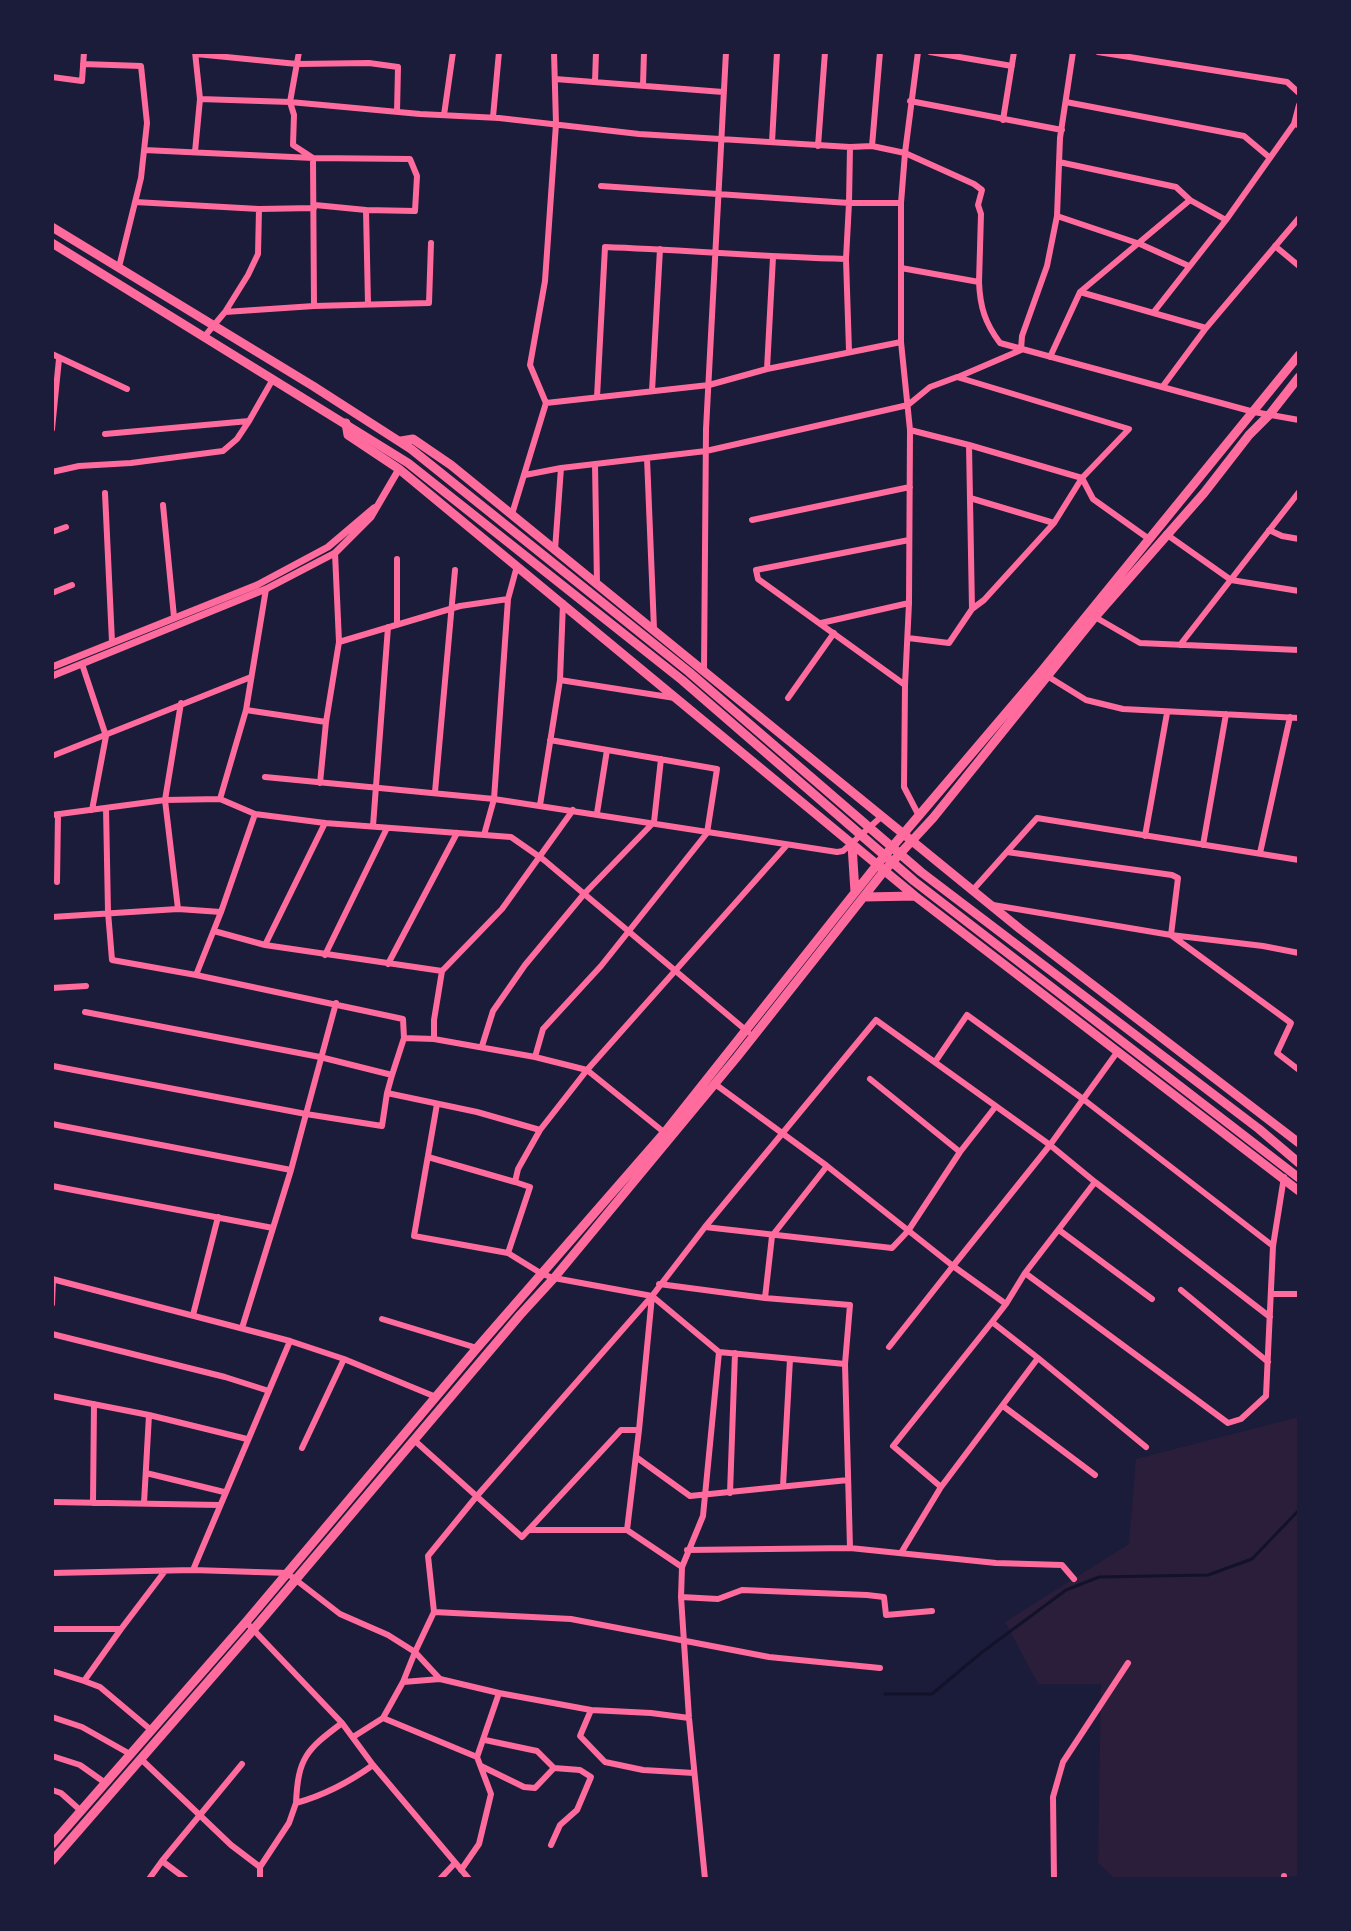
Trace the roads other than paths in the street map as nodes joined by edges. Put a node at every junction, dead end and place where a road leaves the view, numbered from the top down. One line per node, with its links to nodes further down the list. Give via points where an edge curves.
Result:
1 (84, 52): 18 (street)
2 (299, 52): 19 (street)
3 (453, 52): 33 (street)
4 (499, 52): 34 (street)
5 (554, 52): 22 (street)
6 (596, 52): 23 (street)
7 (644, 52): 24 (street)
8 (726, 52): 25 (street)
9 (777, 52): 40 (street)
10 (825, 52): 41 (street)
11 (880, 52): 42 (street)
12 (918, 52): 28 (street)
13 (930, 52): 20 (street)
14 (1014, 52): 20 (street)
15 (1073, 52): 30 (street)
16 (1098, 52): 26 (street, via 1287,82)
17 (196, 53): 19 (street); 27 (street)
18 (83, 64): 21 (street, via 82,81); 44 (street, via 141,66)
19 (297, 64): 29 (street); 32 (street, via 398,67)
20 (1012, 66): 35 (street)
21 (52, 77)
22 (555, 79): 23 (street); 36 (street)
23 (595, 82): 24 (street)
24 (643, 85): 25 (street)
25 (723, 92): 39 (street)
26 (1299, 93)
27 (200, 99): 29 (street); 45 (street)
28 (910, 101): 35 (street); 46 (street)
29 (290, 102): 32 (street); 48 (street, via 293,145)
30 (1066, 102): 38 (street); 47 (street, via 1244,136)
31 (1299, 105): 37 (street)
32 (397, 112): 33 (street)
33 (444, 115): 34 (street)
34 (493, 117): 36 (street)
35 (1003, 120): 38 (street)
36 (556, 124): 39 (street); 100 (street, via 545,281 530,365)
37 (1296, 124): 47 (street)
38 (1062, 130): 49 (street)
39 (720, 139): 40 (street); 51 (street)
40 (772, 142): 41 (street)
41 (818, 146): 43 (street)
42 (872, 146): 43 (street); 46 (street)
43 (850, 147): 54 (street)
44 (144, 150): 45 (street); 53 (street)
45 (195, 152): 48 (street)
46 (905, 153): 55 (street); 75 (street, via 982,190)
47 (1269, 157): 61 (street)
48 (313, 158): 56 (street); 58 (street, via 410,159 417,176 415,211)
49 (1059, 162): 52 (street, via 1176,187); 59 (street)
50 (601, 186): 51 (street)
51 (718, 195): 54 (street); 68 (street)
52 (1190, 200): 61 (street); 65 (street)
53 (135, 202): 57 (street); 73 (street)
54 (849, 203): 55 (street); 70 (street)
55 (901, 203): 74 (street)
56 (314, 206): 57 (street); 58 (street); 78 (street)
57 (259, 209): 79 (street, via 258,254)
58 (366, 210): 77 (street)
59 (1057, 216): 65 (street); 85 (street)
60 (1299, 218): 66 (street)
61 (1226, 220): 71 (street)
62 (52, 227): 73 (main road)
63 (52, 243): 83 (main road)
64 (431, 243): 77 (street, via 429,303)
65 (1140, 244): 71 (street); 76 (street)
66 (1275, 246): 72 (street); 82 (street)
67 (660, 249): 68 (street); 98 (street); 99 (street, via 605,247)
68 (716, 252): 69 (street); 95 (street)
69 (773, 257): 70 (street); 91 (street)
70 (846, 259): 86 (street)
71 (1189, 266): 80 (street)
72 (1299, 266)
73 (119, 267): 81 (main road)
74 (901, 268): 75 (street); 84 (street)
75 (979, 282): 85 (street, via 986,324 1000,343)
76 (1080, 292): 80 (street); 89 (street)
77 (368, 304): 78 (street)
78 (314, 306): 79 (street)
79 (225, 312): 81 (street)
80 (1153, 313): 82 (street)
81 (211, 325): 83 (street); 110 (main road)
82 (1206, 328): 96 (street)
83 (204, 337): 94 (main road)
84 (901, 342): 86 (street); 101 (street)
85 (1021, 350): 89 (street); 92 (street)
86 (849, 351): 91 (street)
87 (52, 354): 90 (street)
88 (1299, 355): 102 (main road)
89 (1050, 357): 96 (street)
90 (59, 359): 97 (street); 107 (street)
91 (767, 369): 95 (street)
92 (957, 377): 101 (street, via 930,387); 119 (street, via 1129,429)
93 (1299, 377): 103 (main road)
94 (273, 379): 105 (street); 106 (main road)
95 (709, 385): 98 (street); 112 (street)
96 (1163, 386): 102 (street)
97 (127, 389)
98 (652, 391): 99 (street)
99 (597, 397): 100 (street)
100 (546, 403): 118 (street)
101 (908, 405): 108 (street); 112 (street)
102 (1254, 412): 103 (street); 133 (main road)
103 (1270, 414): 104 (street); 132 (main road)
104 (1299, 420)
105 (249, 421): 109 (street); 117 (street, via 223,451)
106 (346, 423): 116 (main road, via 348,435); 209 (main road, via 408,463)
107 (52, 429)
108 (910, 430): 111 (street); 120 (street)
109 (105, 434)
110 (401, 441): 126 (main road, via 413,439); 209 (main road, via 677,663)
111 (969, 445): 119 (street); 123 (street)
112 (706, 451): 113 (street); 169 (street)
113 (647, 458): 114 (street); 160 (street)
114 (595, 464): 115 (street); 145 (street)
115 (561, 468): 118 (street); 137 (street)
116 (399, 469): 125 (street); 141 (main road)
117 (52, 472)
118 (525, 475): 126 (street)
119 (1082, 478): 128 (street); 133 (street, via 1093,499)
120 (910, 487): 127 (street); 135 (street)
121 (1299, 492): 130 (street)
122 (105, 493): 163 (street)
123 (970, 498): 128 (street); 154 (street)
124 (163, 505): 155 (street)
125 (378, 505): 136 (street); 138 (street)
126 (512, 515): 137 (main road)
127 (752, 520)
128 (1054, 523): 154 (street)
129 (66, 527): 131 (street)
130 (1269, 530): 134 (street); 144 (street)
131 (52, 532)
132 (1166, 534): 144 (street); 156 (main road)
133 (1149, 539): 170 (main road)
134 (1299, 539)
135 (909, 540): 152 (street); 157 (street, via 756,570 758,579)
136 (331, 544): 138 (street); 140 (street)
137 (555, 550): 145 (main road)
138 (335, 553): 143 (street); 164 (street)
139 (397, 559): 158 (street)
140 (300, 563): 143 (street); 155 (street)
141 (517, 565): 150 (street); 151 (main road)
142 (455, 570): 153 (street)
143 (302, 572): 147 (street)
144 (1231, 580): 148 (street); 165 (street)
145 (597, 584): 160 (main road)
146 (72, 585): 149 (street)
147 (266, 589): 167 (street); 172 (street)
148 (1299, 591)
149 (52, 593)
150 (508, 599): 153 (street); 194 (street)
151 (563, 603): 173 (street); 175 (main road)
152 (909, 603): 157 (street); 162 (street)
153 (452, 609): 158 (street); 192 (street)
154 (972, 609): 162 (street, via 949,643)
155 (174, 617): 163 (street)
156 (1095, 617): 165 (street, via 1140,643); 170 (main road)
157 (821, 623): 161 (street)
158 (397, 625): 159 (street)
159 (388, 627): 164 (street); 191 (street)
160 (654, 629): 169 (main road)
161 (834, 633): 174 (street); 176 (street)
162 (908, 638): 174 (street)
163 (112, 642): 168 (street)
164 (339, 642): 183 (street)
165 (1180, 645): 166 (street)
166 (1299, 650)
167 (82, 664): 171 (street); 184 (street)
168 (52, 667)
169 (704, 670): 204 (main road)
170 (1045, 674): 179 (street, via 1086,700); 203 (main road); 215 (main road)
171 (52, 676)
172 (251, 677): 177 (street); 178 (street)
173 (560, 680): 175 (street); 185 (street)
174 (905, 685): 203 (street, via 904,787)
175 (678, 698): 216 (main road)
176 (788, 698)
177 (181, 703): 184 (street); 195 (street)
178 (246, 710): 183 (street); 193 (street)
179 (1167, 713): 180 (street); 214 (street)
180 (1226, 714): 181 (street); 217 (street)
181 (1290, 717): 182 (street); 220 (street)
182 (1299, 718)
183 (326, 722): 190 (street)
184 (106, 736): 187 (street); 198 (street)
185 (550, 740): 186 (street); 196 (street)
186 (607, 750): 188 (street); 200 (street)
187 (52, 756)
188 (661, 759): 205 (street); 211 (street, via 717,769)
189 (265, 777): 190 (street)
190 (320, 783): 191 (street)
191 (376, 788): 192 (street); 207 (street)
192 (435, 792): 194 (street)
193 (220, 799): 195 (street); 202 (street)
194 (494, 799): 196 (street); 213 (street)
195 (165, 800): 197 (street); 230 (street)
196 (540, 805): 199 (street)
197 (106, 808): 198 (street); 231 (street)
198 (92, 810): 201 (street)
199 (573, 810): 200 (street); 221 (street)
200 (597, 813): 205 (street)
201 (55, 814): 224 (street)
202 (255, 814): 206 (street); 232 (street)
203 (918, 814): 212 (main road)
204 (881, 817): 212 (main road); 216 (street)
205 (654, 822): 211 (street); 226 (street)
206 (325, 823): 207 (street); 237 (street)
207 (373, 826): 208 (street)
208 (387, 828): 210 (street); 239 (street)
209 (862, 829): 275 (main road); 279 (main road, via 914,881)
210 (457, 833): 213 (street); 240 (street)
211 (707, 833): 218 (street); 235 (street)
212 (902, 834): 215 (main road); 223 (main road)
213 (484, 835): 221 (street, via 511,837)
214 (1145, 836): 217 (street); 219 (street, via 1037,818)
215 (911, 841): 223 (main road); 225 (main road)
216 (852, 844): 218 (street, via 837,852); 223 (main road); 227 (main road)
217 (1203, 845): 220 (street)
218 (786, 846): 242 (street)
219 (1007, 852): 225 (street); 236 (street, via 1178,878)
220 (1260, 853): 222 (street)
221 (540, 857): 226 (street); 241 (street, via 502,909)
222 (1299, 860)
223 (880, 869): 227 (main road); 228 (main road)
224 (57, 882)
225 (972, 891): 229 (main road)
226 (584, 894): 235 (street); 251 (street, via 493,1011)
227 (860, 895): 228 (main road); 248 (main road)
228 (915, 896): 252 (main road)
229 (990, 905): 236 (street); 271 (main road)
230 (178, 909): 231 (street); 232 (street)
231 (108, 912): 233 (street); 243 (street, via 112,960)
232 (221, 912): 234 (street)
233 (52, 917)
234 (214, 931): 237 (street); 243 (street)
235 (629, 932): 242 (street); 254 (street, via 543,1029)
236 (1171, 935): 238 (street); 258 (street, via 1291,1023 1277,1053)
237 (265, 945): 239 (street)
238 (1299, 953)
239 (325, 955): 240 (street)
240 (388, 964): 241 (street)
241 (442, 971): 250 (street)
242 (676, 972): 248 (street); 257 (street)
243 (196, 975): 246 (street)
244 (86, 986): 245 (street)
245 (52, 988)
246 (336, 1003): 249 (street, via 403,1019); 253 (street)
247 (85, 1012): 253 (street)
248 (750, 1033): 261 (main road); 270 (main road)
249 (404, 1038): 250 (street); 259 (street)
250 (434, 1039): 251 (street)
251 (482, 1046): 254 (street)
252 (1118, 1051): 263 (street); 278 (main road)
253 (320, 1057): 259 (street); 266 (street)
254 (535, 1057): 257 (street)
255 (935, 1062): 263 (street, via 967,1015); 265 (street); 269 (street, via 876,1020)
256 (52, 1067): 266 (street)
257 (587, 1070): 268 (street); 270 (street)
258 (1299, 1070)
259 (392, 1075): 262 (street)
260 (870, 1079): 273 (street)
261 (715, 1084): 269 (street); 270 (main road)
262 (387, 1093): 264 (street); 266 (street, via 382,1126)
263 (1083, 1099): 272 (street); 290 (street)
264 (437, 1104): 268 (street); 274 (street)
265 (996, 1106): 272 (street); 273 (street)
266 (306, 1114): 277 (street)
267 (52, 1124): 277 (street)
268 (540, 1130): 280 (street)
269 (782, 1133): 276 (street); 285 (street)
270 (668, 1135): 294 (main road); 295 (main road)
271 (1299, 1143)
272 (1050, 1145): 281 (street); 292 (street)
273 (960, 1152): 288 (street)
274 (428, 1157): 280 (street); 291 (street, via 414,1236)
275 (1299, 1163)
276 (827, 1166): 288 (street); 289 (street)
277 (291, 1170): 286 (street)
278 (1284, 1177): 283 (main road); 290 (street)
279 (1299, 1178)
280 (515, 1182): 291 (street, via 530,1187)
281 (1095, 1182): 287 (street); 307 (street)
282 (52, 1186): 284 (street)
283 (1299, 1191)
284 (218, 1217): 286 (street); 306 (street)
285 (705, 1227): 289 (street); 297 (street)
286 (273, 1228): 310 (street)
287 (1059, 1230): 293 (street); 303 (street)
288 (908, 1231): 289 (street, via 892,1248); 292 (street)
289 (772, 1236): 302 (street)
290 (1273, 1246): 299 (street)
291 (508, 1253): 294 (street)
292 (953, 1266): 305 (street); 313 (street)
293 (1025, 1273): 305 (street); 320 (street, via 1228,1423 1241,1419 1266,1396)
294 (542, 1274): 295 (street); 314 (main road)
295 (554, 1278): 301 (street); 325 (main road)
296 (52, 1279): 304 (street); 306 (street)
297 (659, 1284): 301 (street); 302 (street)
298 (1181, 1290): 320 (street)
299 (1271, 1294): 300 (street); 307 (street)
300 (1299, 1294)
301 (652, 1296): 315 (street); 329 (street); 343 (street)
302 (765, 1298): 321 (street, via 850,1305)
303 (1152, 1299)
304 (52, 1304)
305 (1006, 1304): 309 (street)
306 (193, 1315): 310 (street)
307 (1270, 1317): 320 (street)
308 (382, 1319): 314 (street)
309 (992, 1322): 317 (street); 339 (street, via 893,1446)
310 (242, 1328): 312 (street)
311 (52, 1334): 322 (street)
312 (290, 1341): 318 (street); 322 (street)
313 (889, 1347)
314 (477, 1348): 324 (main road)
315 (719, 1352): 316 (street); 342 (street)
316 (735, 1353): 319 (street); 341 (street)
317 (1038, 1358): 327 (street); 332 (street)
318 (344, 1359): 324 (street); 333 (street)
319 (790, 1359): 321 (street); 338 (street)
320 (1268, 1362)
321 (845, 1364): 337 (street)
322 (269, 1391): 331 (street)
323 (52, 1396): 326 (street)
324 (436, 1397): 325 (street); 330 (main road)
325 (448, 1401): 330 (main road)
326 (94, 1404): 328 (street); 345 (street)
327 (1003, 1406): 336 (street); 339 (street)
328 (149, 1415): 331 (street); 335 (street)
329 (639, 1430): 334 (street); 348 (street, via 621,1430)
330 (410, 1437): 343 (street); 357 (main road)
331 (247, 1439): 340 (street)
332 (1146, 1447)
333 (302, 1448)
334 (636, 1457): 342 (street, via 690,1496); 349 (street)
335 (146, 1473): 340 (street); 346 (street)
336 (1095, 1475)
337 (848, 1480): 338 (street); 350 (street)
338 (783, 1486): 341 (street)
339 (941, 1487): 352 (street)
340 (224, 1492): 347 (street)
341 (730, 1493): 342 (street)
342 (705, 1496): 351 (street, via 703,1516)
343 (476, 1497): 348 (street, via 522,1537); 361 (street, via 428,1556)
344 (52, 1502): 345 (street)
345 (93, 1503): 346 (street)
346 (144, 1503): 347 (street)
347 (219, 1505): 354 (street)
348 (529, 1530): 349 (street)
349 (627, 1530): 353 (street)
350 (850, 1548): 351 (street); 352 (street)
351 (687, 1550): 353 (street)
352 (901, 1553): 358 (street, via 1062,1565)
353 (682, 1567): 359 (street)
354 (193, 1570): 355 (street); 357 (street)
355 (165, 1571): 356 (street); 364 (street)
356 (52, 1573)
357 (291, 1576): 362 (main road); 365 (main road); 367 (street, via 340,1614)
358 (1074, 1579)
359 (681, 1597): 360 (street, via 718,1599 742,1590 867,1595 884,1597 886,1615); 366 (street)
360 (932, 1611)
361 (434, 1612): 366 (street, via 571,1619); 367 (street)
362 (246, 1622): 365 (street); 380 (main road)
363 (52, 1629): 364 (street)
364 (121, 1629): 372 (street)
365 (253, 1630): 379 (street); 386 (main road)
366 (684, 1640): 369 (street, via 769,1657); 378 (street)
367 (415, 1652): 371 (street); 373 (street)
368 (1128, 1663): 410 (street, via 1063,1762 1053,1797)
369 (880, 1668)
370 (52, 1671): 372 (street)
371 (440, 1679): 373 (street); 374 (street)
372 (84, 1681): 380 (street, via 100,1687)
373 (403, 1682): 377 (street)
374 (499, 1693): 375 (street); 382 (street)
375 (591, 1710): 378 (street); 391 (street, via 580,1736 605,1762)
376 (52, 1717): 383 (street)
377 (383, 1718): 381 (street); 385 (street)
378 (689, 1718): 391 (street)
379 (342, 1723): 381 (street); 394 (street, via 313,1745 297,1772)
380 (151, 1730): 383 (main road)
381 (353, 1737): 388 (street)
382 (485, 1740): 385 (street); 390 (street, via 537,1751)
383 (130, 1754): 392 (main road)
384 (52, 1756): 392 (street, via 80,1765)
385 (477, 1757): 389 (street)
386 (142, 1760): 396 (street); 399 (main road)
387 (242, 1764): 396 (street)
388 (373, 1765): 394 (street, via 337,1788); 401 (street)
389 (481, 1766): 390 (street, via 535,1788); 403 (street, via 491,1794 479,1844)
390 (554, 1768): 398 (street, via 580,1770 591,1777 577,1810 560,1825)
391 (694, 1773): 409 (street)
392 (104, 1782): 395 (main road)
393 (52, 1790): 395 (street)
394 (296, 1803): 402 (street)
395 (80, 1810): 397 (main road)
396 (201, 1816): 400 (street); 402 (street)
397 (52, 1844)
398 (551, 1845)
399 (52, 1861)
400 (162, 1861): 404 (street); 405 (street)
401 (455, 1863): 403 (street); 407 (street)
402 (260, 1867): 406 (street)
403 (461, 1870): 408 (street)
404 (149, 1879)
405 (186, 1879)
406 (260, 1879)
407 (440, 1879)
408 (469, 1879)
409 (705, 1879)
410 (1054, 1879)

